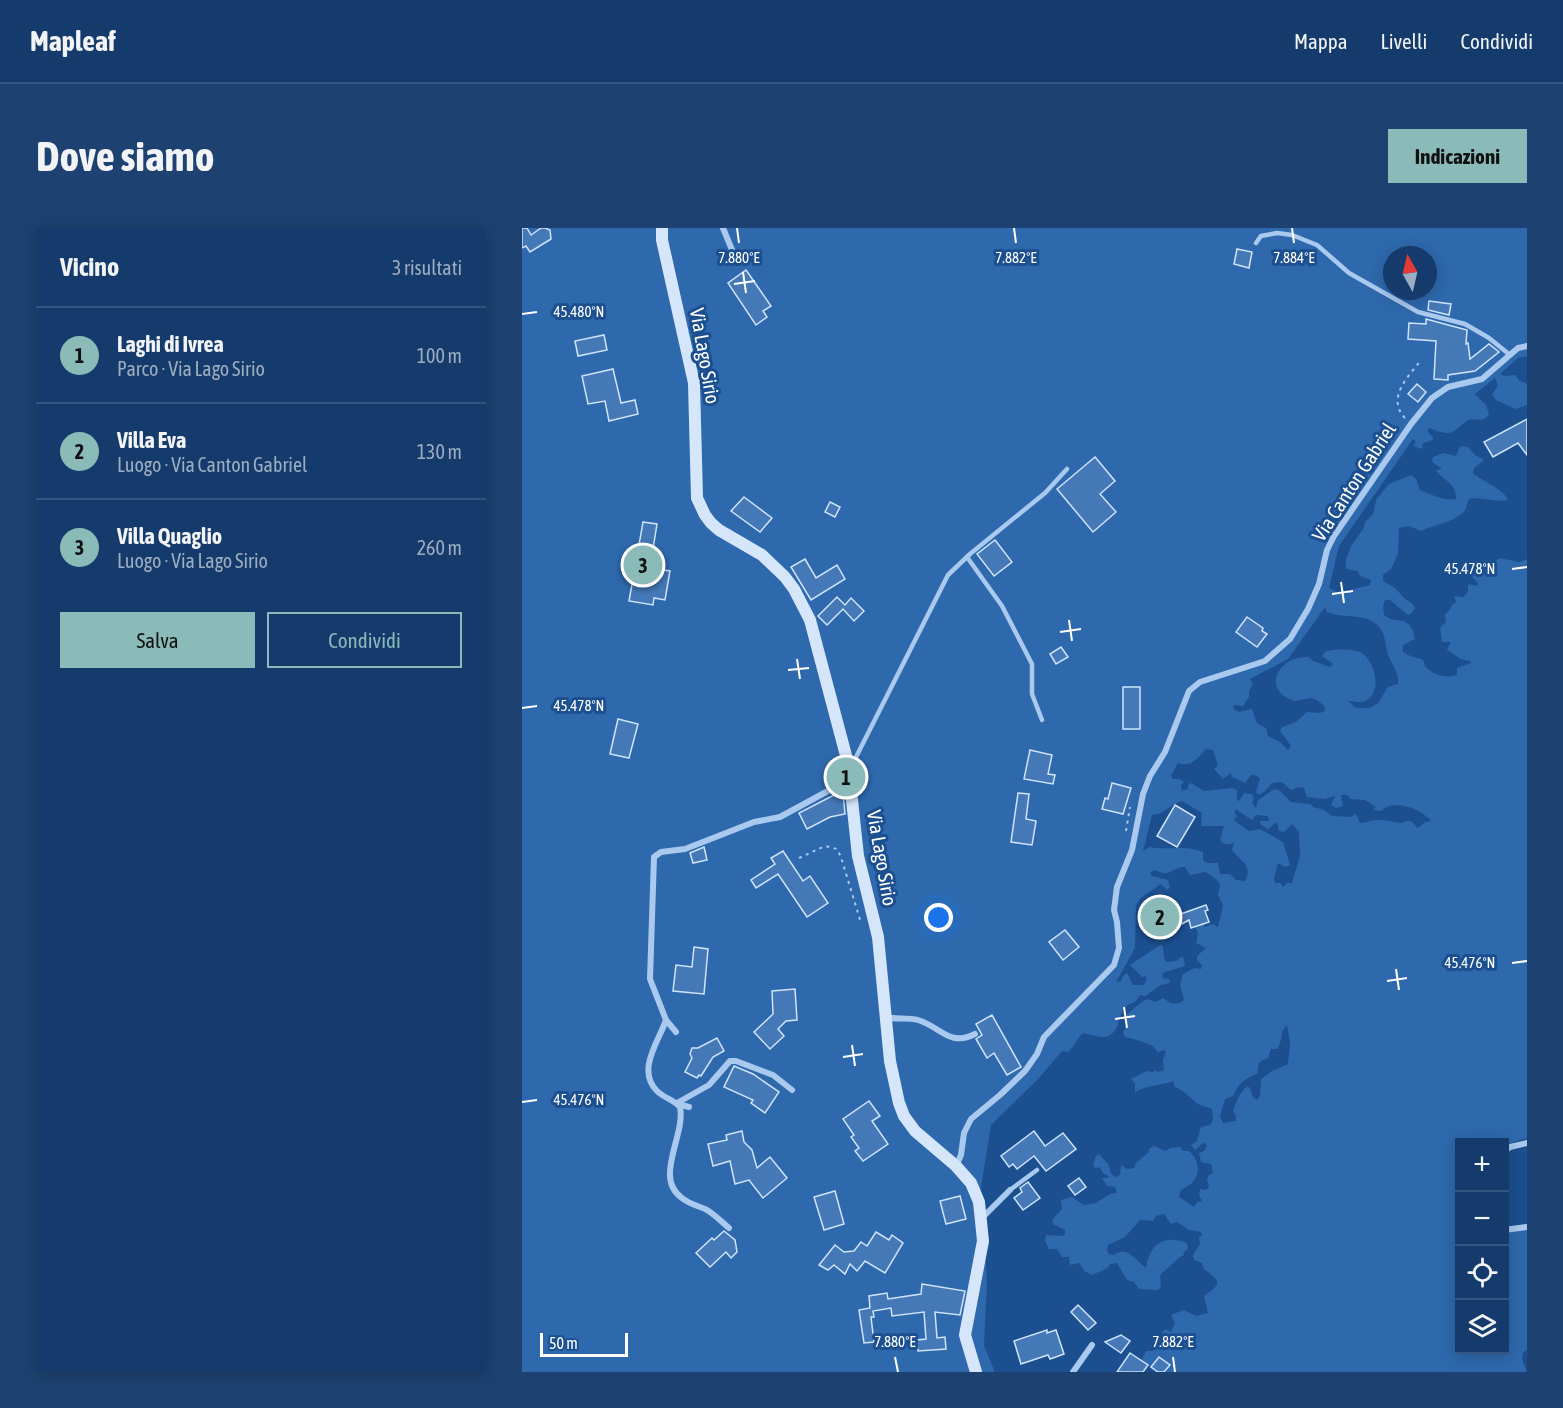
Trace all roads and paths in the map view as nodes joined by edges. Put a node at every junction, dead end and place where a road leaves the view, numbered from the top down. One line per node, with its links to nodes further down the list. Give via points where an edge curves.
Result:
1 (662, 228): 12 (main road, Via Lago Sirio, via 694,382 697,498 711,523 762,555 794,589 815,636)
2 (723, 228): 4 (street)
3 (1256, 243): 6 (lane, via 1261,236 1277,233 1317,245 1349,273 1418,312 1465,324)
4 (737, 262)
5 (1527, 346): 6 (street, Via Canton Gabriel)
6 (1510, 355): 24 (street, Via Canton Gabriel, via 1482,379 1442,390 1411,424 1334,536 1308,609 1290,639 1265,661 1200,682 1190,691 1143,794 1132,850 1117,887 1114,910 1119,948 1114,964 1044,1037 1025,1071 971,1119)
7 (1421, 360): 8 (path, via 1398,391)
8 (1399, 410)
9 (1067, 469): 10 (lane, via 1045,494)
10 (967, 556): 11 (lane, via 1002,606 1032,664 1032,694); 12 (lane, via 948,575)
11 (1042, 720)
12 (850, 770): 15 (main road, Via Lago Sirio, via 858,856 878,937); 16 (street, via 780,818 754,822 654,857 656,910 650,979)
13 (799, 858): 14 (path, via 825,846 837,849)
14 (862, 925)
15 (885, 1017): 18 (street, via 916,1020 956,1039); 24 (main road, Via Lago Sirio, via 892,1075 904,1116 928,1144)
16 (666, 1020): 17 (street); 20 (street, via 650,1057 650,1079 655,1089)
17 (676, 1032)
18 (975, 1034)
19 (792, 1090): 20 (street, via 773,1075 730,1061 716,1079)
20 (677, 1103): 21 (street); 29 (street, via 682,1122 671,1157 672,1188)
21 (689, 1107)
22 (1527, 1143): 23 (street)
23 (1509, 1148)
24 (956, 1167): 27 (main road, Via Lago Sirio, via 970,1183)
25 (1038, 1170): 26 (lane)
26 (1010, 1190): 27 (street)
27 (982, 1218): 32 (main road, Via Lago Sirio, via 983,1241 965,1335)
28 (1527, 1227): 30 (street)
29 (729, 1228)
30 (1509, 1229)
31 (1092, 1346): 33 (street)
32 (976, 1372)
33 (1073, 1372)

